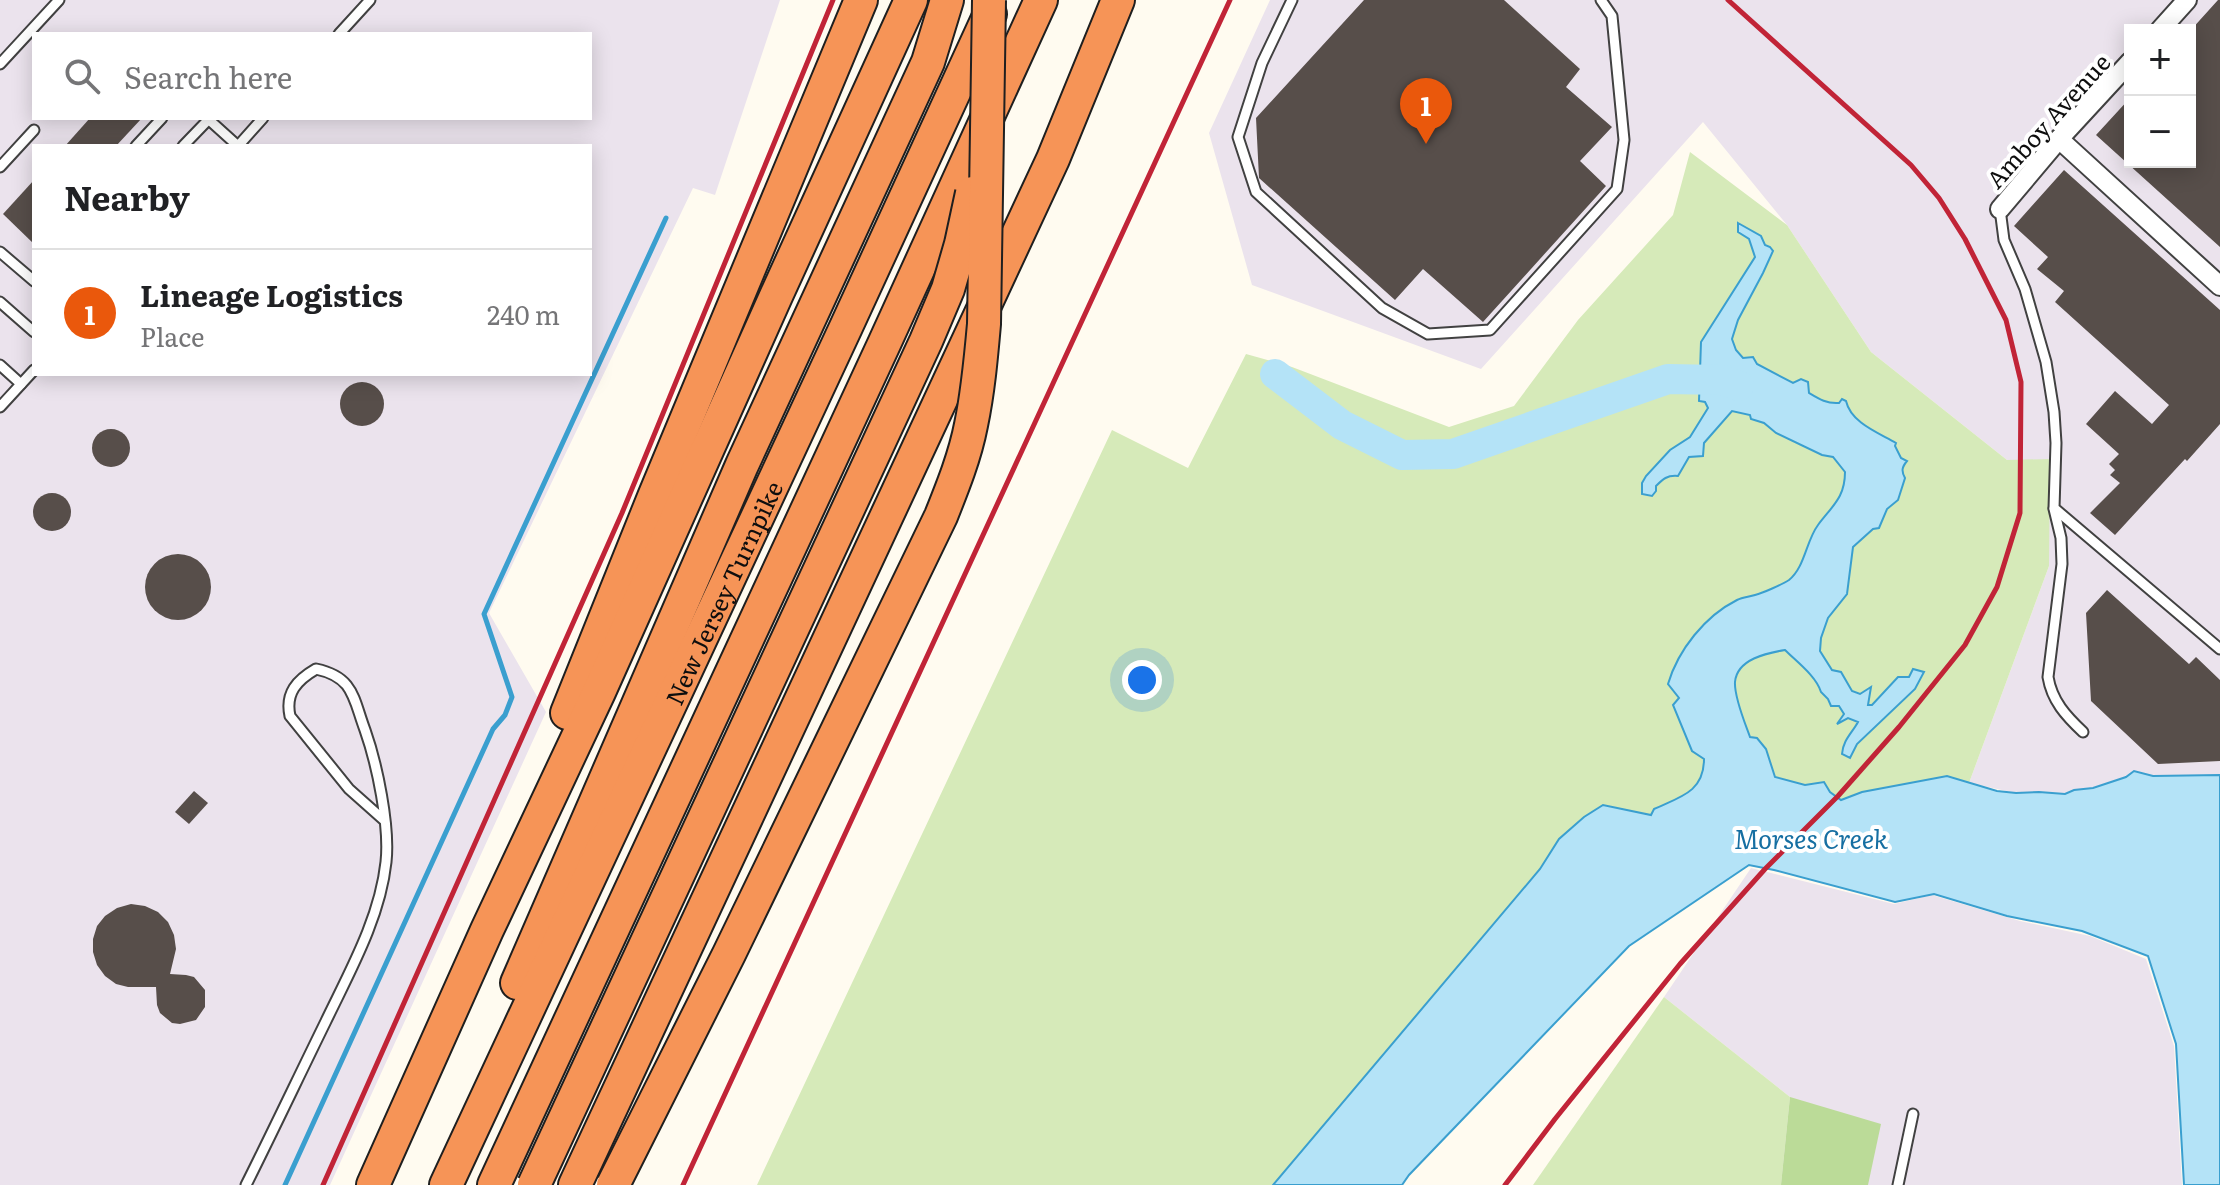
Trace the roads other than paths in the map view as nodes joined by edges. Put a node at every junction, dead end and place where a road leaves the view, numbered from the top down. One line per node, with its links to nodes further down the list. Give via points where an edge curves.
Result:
1 (59, 0): 16 (lane)
2 (370, 0): 14 (lane)
3 (861, 0): 43 (highway, via 654,497)
4 (911, 0): 43 (highway)
5 (947, 0): 44 (highway, via 928,62 742,465)
6 (989, 0): 15 (highway, bridge)
7 (996, 0): 44 (highway, New Jersey Turnpike)
8 (1041, 0): 50 (highway, New Jersey Turnpike)
9 (1118, 0): 52 (highway, via 1053,159)
10 (1292, 0): 11 (lane, via 1262,63 1238,137 1256,192 1382,308 1428,334 1490,330 1617,189 1624,140 1612,16)
11 (1601, 0)
12 (2187, 0): 13 (street)
13 (2165, 24)
14 (341, 32)
15 (987, 55): 51 (highway, bridge, via 972,188 948,289); 53 (highway, bridge, via 984,324 971,427 959,471)
16 (0, 64)
17 (2124, 69): 23 (street, Amboy Avenue)
18 (160, 120): 24 (lane)
19 (207, 120): 25 (lane)
20 (209, 120): 26 (lane)
21 (261, 120): 27 (lane)
22 (34, 130): 28 (lane)
23 (2059, 139): 29 (street, Amboy Avenue); 32 (street)
24 (138, 144)
25 (185, 144)
26 (236, 144)
27 (240, 144)
28 (0, 167)
29 (2000, 209): 39 (lane, via 2004,240 2046,362 2055,427)
30 (0, 252): 31 (lane)
31 (32, 279)
32 (2220, 286)
33 (0, 302): 34 (lane)
34 (32, 330)
35 (0, 365): 37 (lane)
36 (32, 372): 37 (lane)
37 (21, 384): 38 (lane)
38 (0, 407)
39 (2054, 508): 40 (lane); 41 (lane, via 2062,564 2048,677 2065,715)
40 (2220, 649)
41 (2083, 732)
42 (385, 821): 42 (lane, via 370,746 347,683 316,669 291,692 290,716 349,789); 46 (lane, via 386,861 374,914)
43 (487, 930): 47 (highway)
44 (542, 955): 48 (highway, via 435,1167); 49 (highway, New Jersey Turnpike)
45 (1913, 1114): 54 (lane)
46 (246, 1185)
47 (373, 1185)
48 (432, 1185)
49 (446, 1185)
50 (494, 1185)
51 (534, 1185)
52 (575, 1185)
53 (613, 1185)
54 (1898, 1185)

